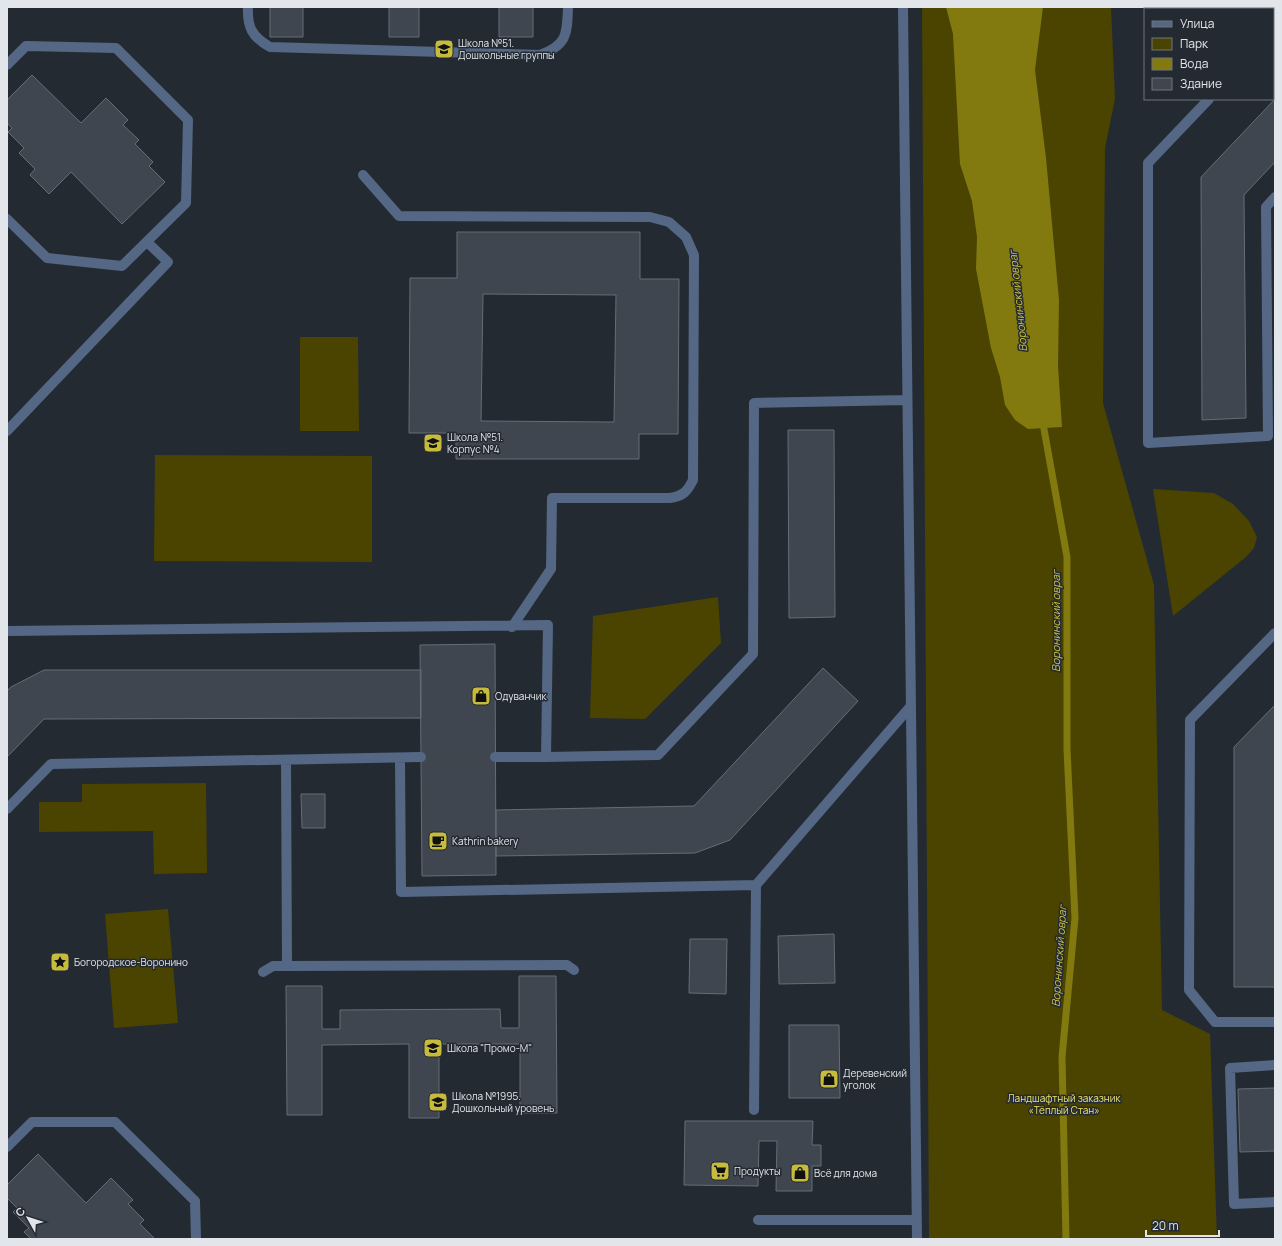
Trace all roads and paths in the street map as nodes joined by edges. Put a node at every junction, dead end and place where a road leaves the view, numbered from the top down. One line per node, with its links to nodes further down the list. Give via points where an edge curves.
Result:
1 (248, 7): 2 (street, via 248,21 255,36 270,47 540,55 552,51 562,41 567,30)
2 (568, 7)
3 (903, 7): 10 (street)
4 (7, 65): 9 (street, via 26,46 116,48 188,120 186,203)
5 (1208, 100): 7 (street, via 1148,163 1148,443 1268,436 1266,206)
6 (363, 174): 12 (street, via 399,216 650,217 669,222 686,237 694,255 693,480 688,490 679,497 552,498 551,569)
7 (1275, 197)
8 (7, 218): 9 (street, via 47,258 122,266)
9 (147, 242): 11 (street, via 168,262)
10 (907, 400): 15 (street); 18 (street, via 754,403 753,654 658,755)
11 (7, 431)
12 (512, 626): 13 (street); 18 (street, via 548,625)
13 (7, 631)
14 (1275, 633): 26 (street, via 1190,720 1189,982 1189,990 1215,1022)
15 (910, 707): 22 (street); 32 (street)
16 (421, 757): 19 (street)
17 (495, 757): 18 (street)
18 (546, 757)
19 (400, 759): 20 (street); 22 (street, via 401,892)
20 (286, 760): 21 (street, via 51,764); 23 (street)
21 (7, 809)
22 (756, 885): 28 (street)
23 (287, 966): 24 (street, via 567,965); 25 (street, via 273,966)
24 (574, 970)
25 (263, 972)
26 (1275, 1022)
27 (1275, 1065): 30 (street, via 1230,1068 1234,1204)
28 (754, 1110)
29 (7, 1147): 33 (street, via 32,1122 115,1122 194,1201)
30 (1275, 1202)
31 (758, 1220): 32 (street)
32 (916, 1220): 34 (street)
33 (196, 1239)
34 (916, 1239)

